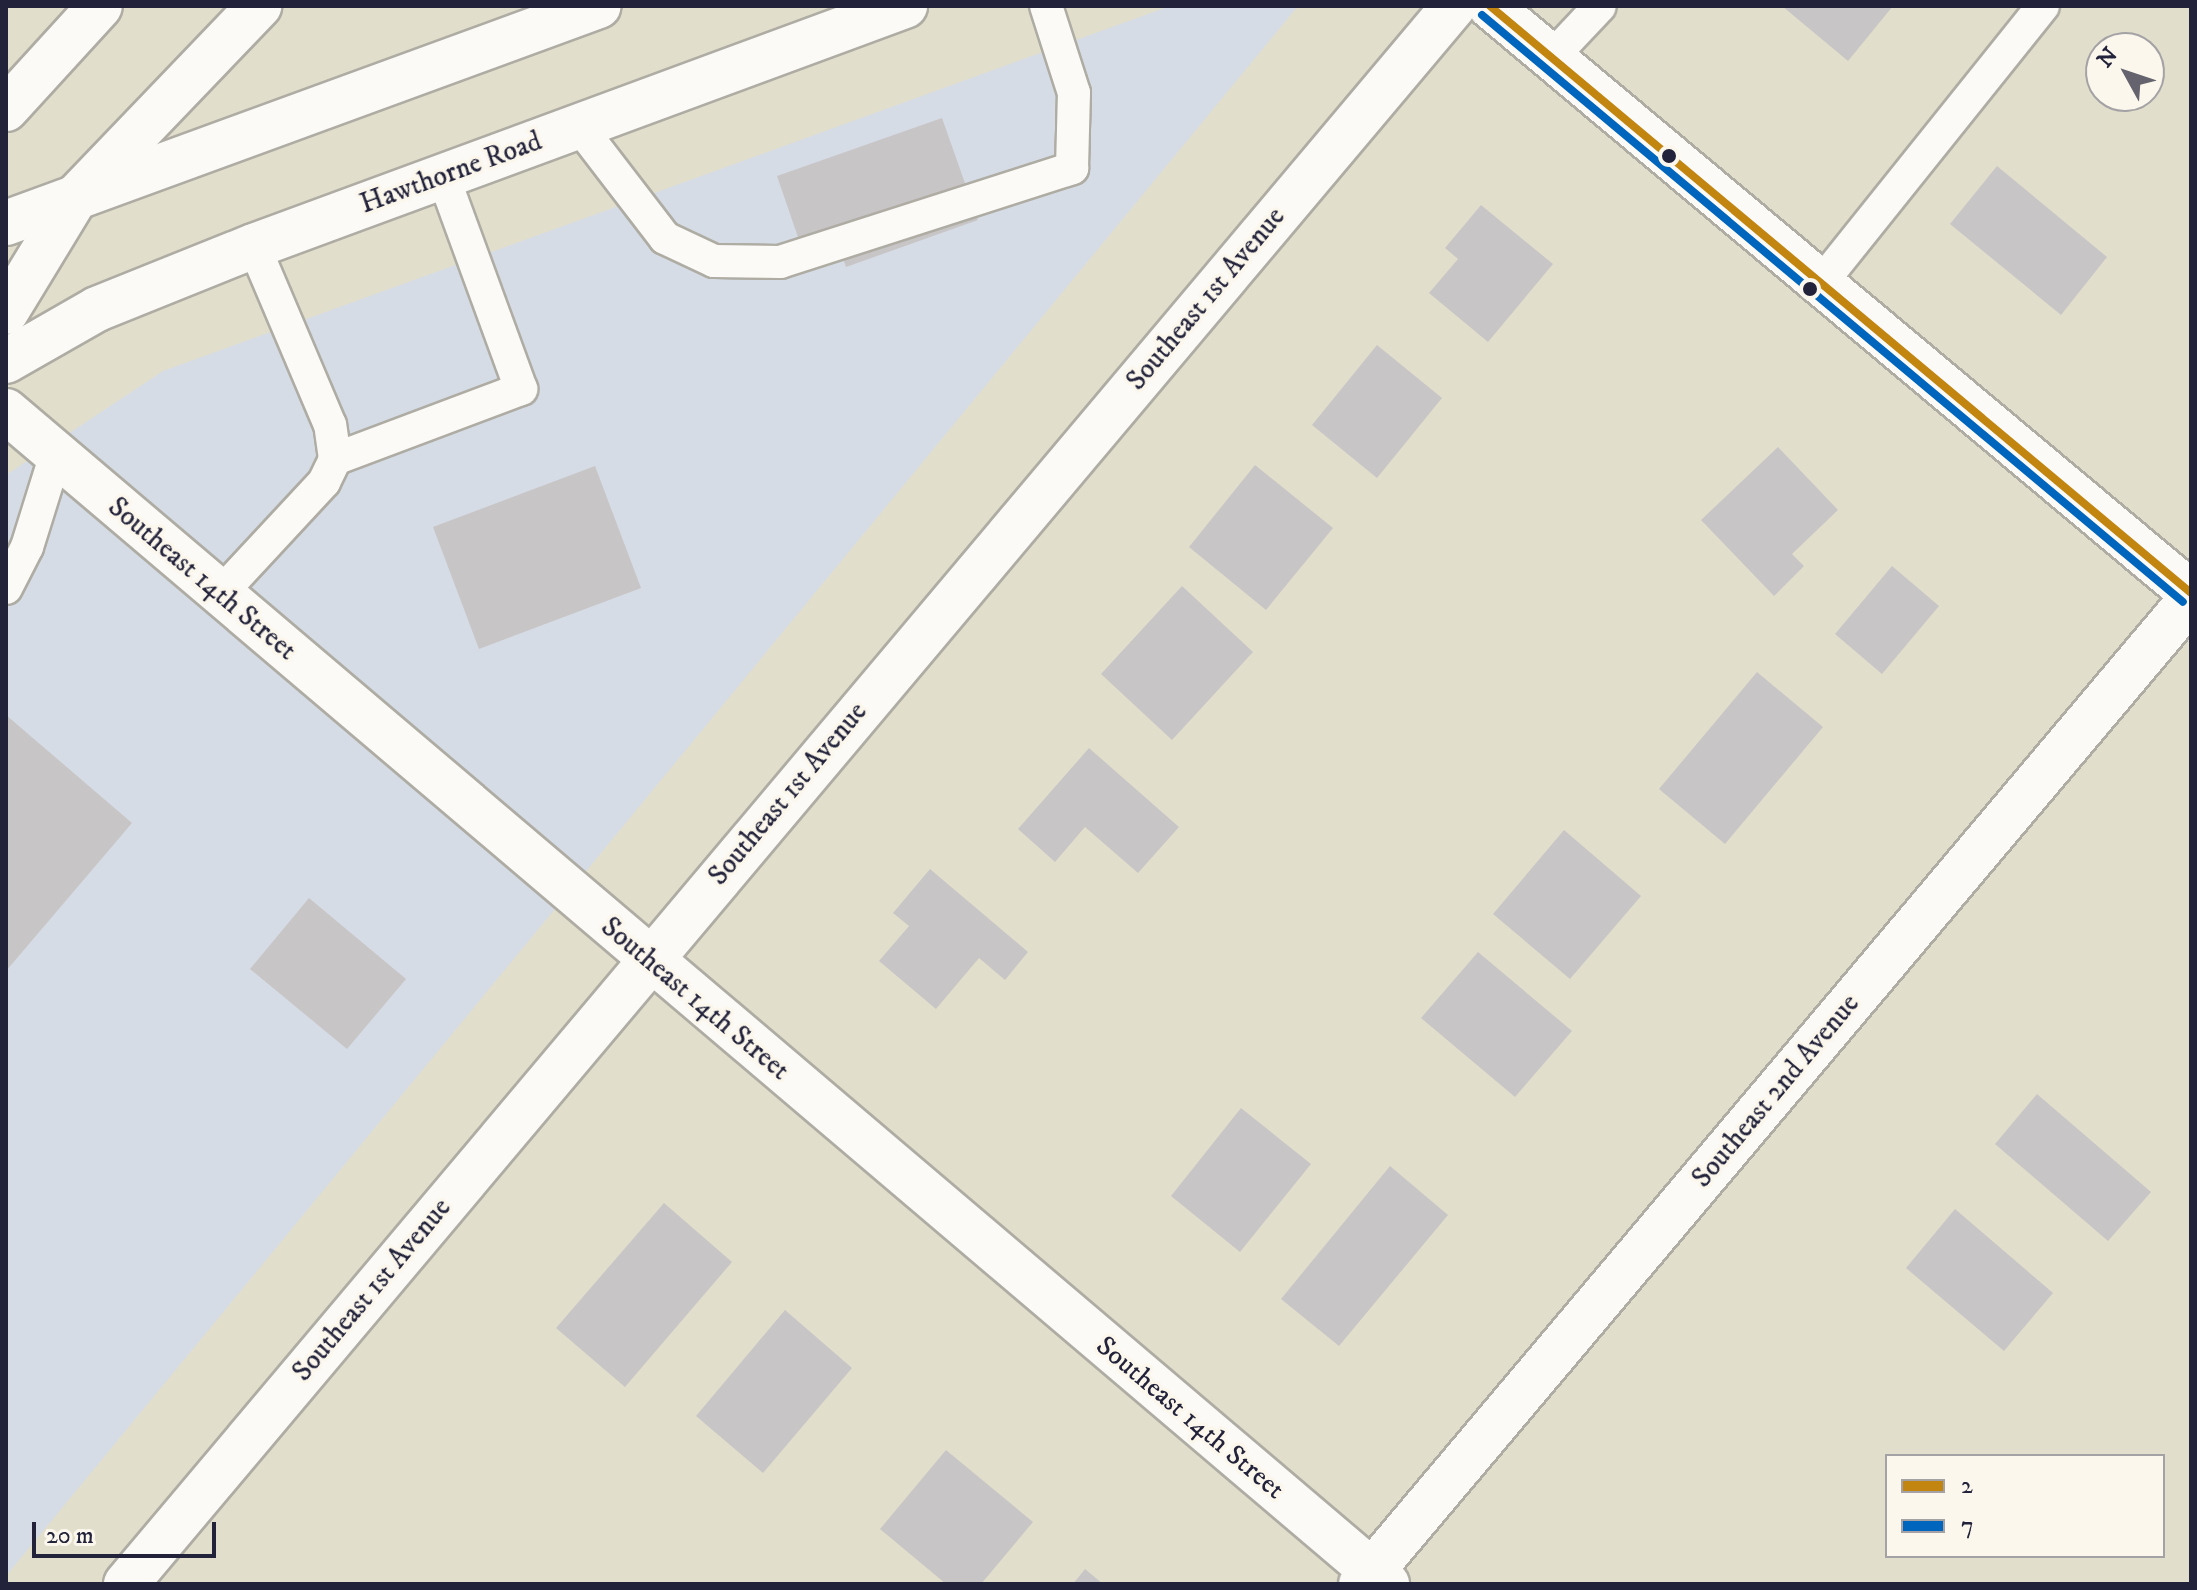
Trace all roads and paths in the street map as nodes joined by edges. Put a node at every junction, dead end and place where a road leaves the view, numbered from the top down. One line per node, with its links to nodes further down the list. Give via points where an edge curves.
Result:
1 (100, 6): 11 (main road)
2 (259, 6): 14 (main road)
3 (599, 6): 14 (main road)
4 (905, 6): 12 (main road, Hawthorne Road)
5 (1046, 6): 12 (lane, via 1074,93 1072,168 815,252 748,265 714,261 665,238)
6 (1454, 6): 26 (main road, Southeast 1st Avenue)
7 (1490, 6): 10 (main road)
8 (1600, 6): 10 (lane)
9 (2043, 6): 17 (lane)
10 (1551, 58): 17 (main road)
11 (6, 109)
12 (579, 126): 13 (main road, Hawthorne Road)
13 (443, 176): 16 (main road, Hawthorne Road); 22 (lane, via 521,389)
14 (76, 197): 15 (main road); 18 (main road)
15 (6, 223)
16 (254, 246): 19 (main road, Hawthorne Road, via 97,309); 22 (lane, via 330,425)
17 (1821, 283): 25 (main road)
18 (6, 312)
19 (6, 361)
20 (6, 411): 21 (main road, Southeast 14th Street)
21 (56, 454): 23 (lane, via 27,547); 24 (main road, Southeast 14th Street)
22 (335, 459): 24 (lane, via 324,482)
23 (6, 588)
24 (220, 594): 26 (main road, Southeast 14th Street)
25 (2191, 596): 27 (main road, Southeast 2nd Avenue)
26 (648, 960): 27 (main road, Southeast 14th Street); 28 (main road, Southeast 1st Avenue)
27 (1373, 1580)
28 (126, 1584)

